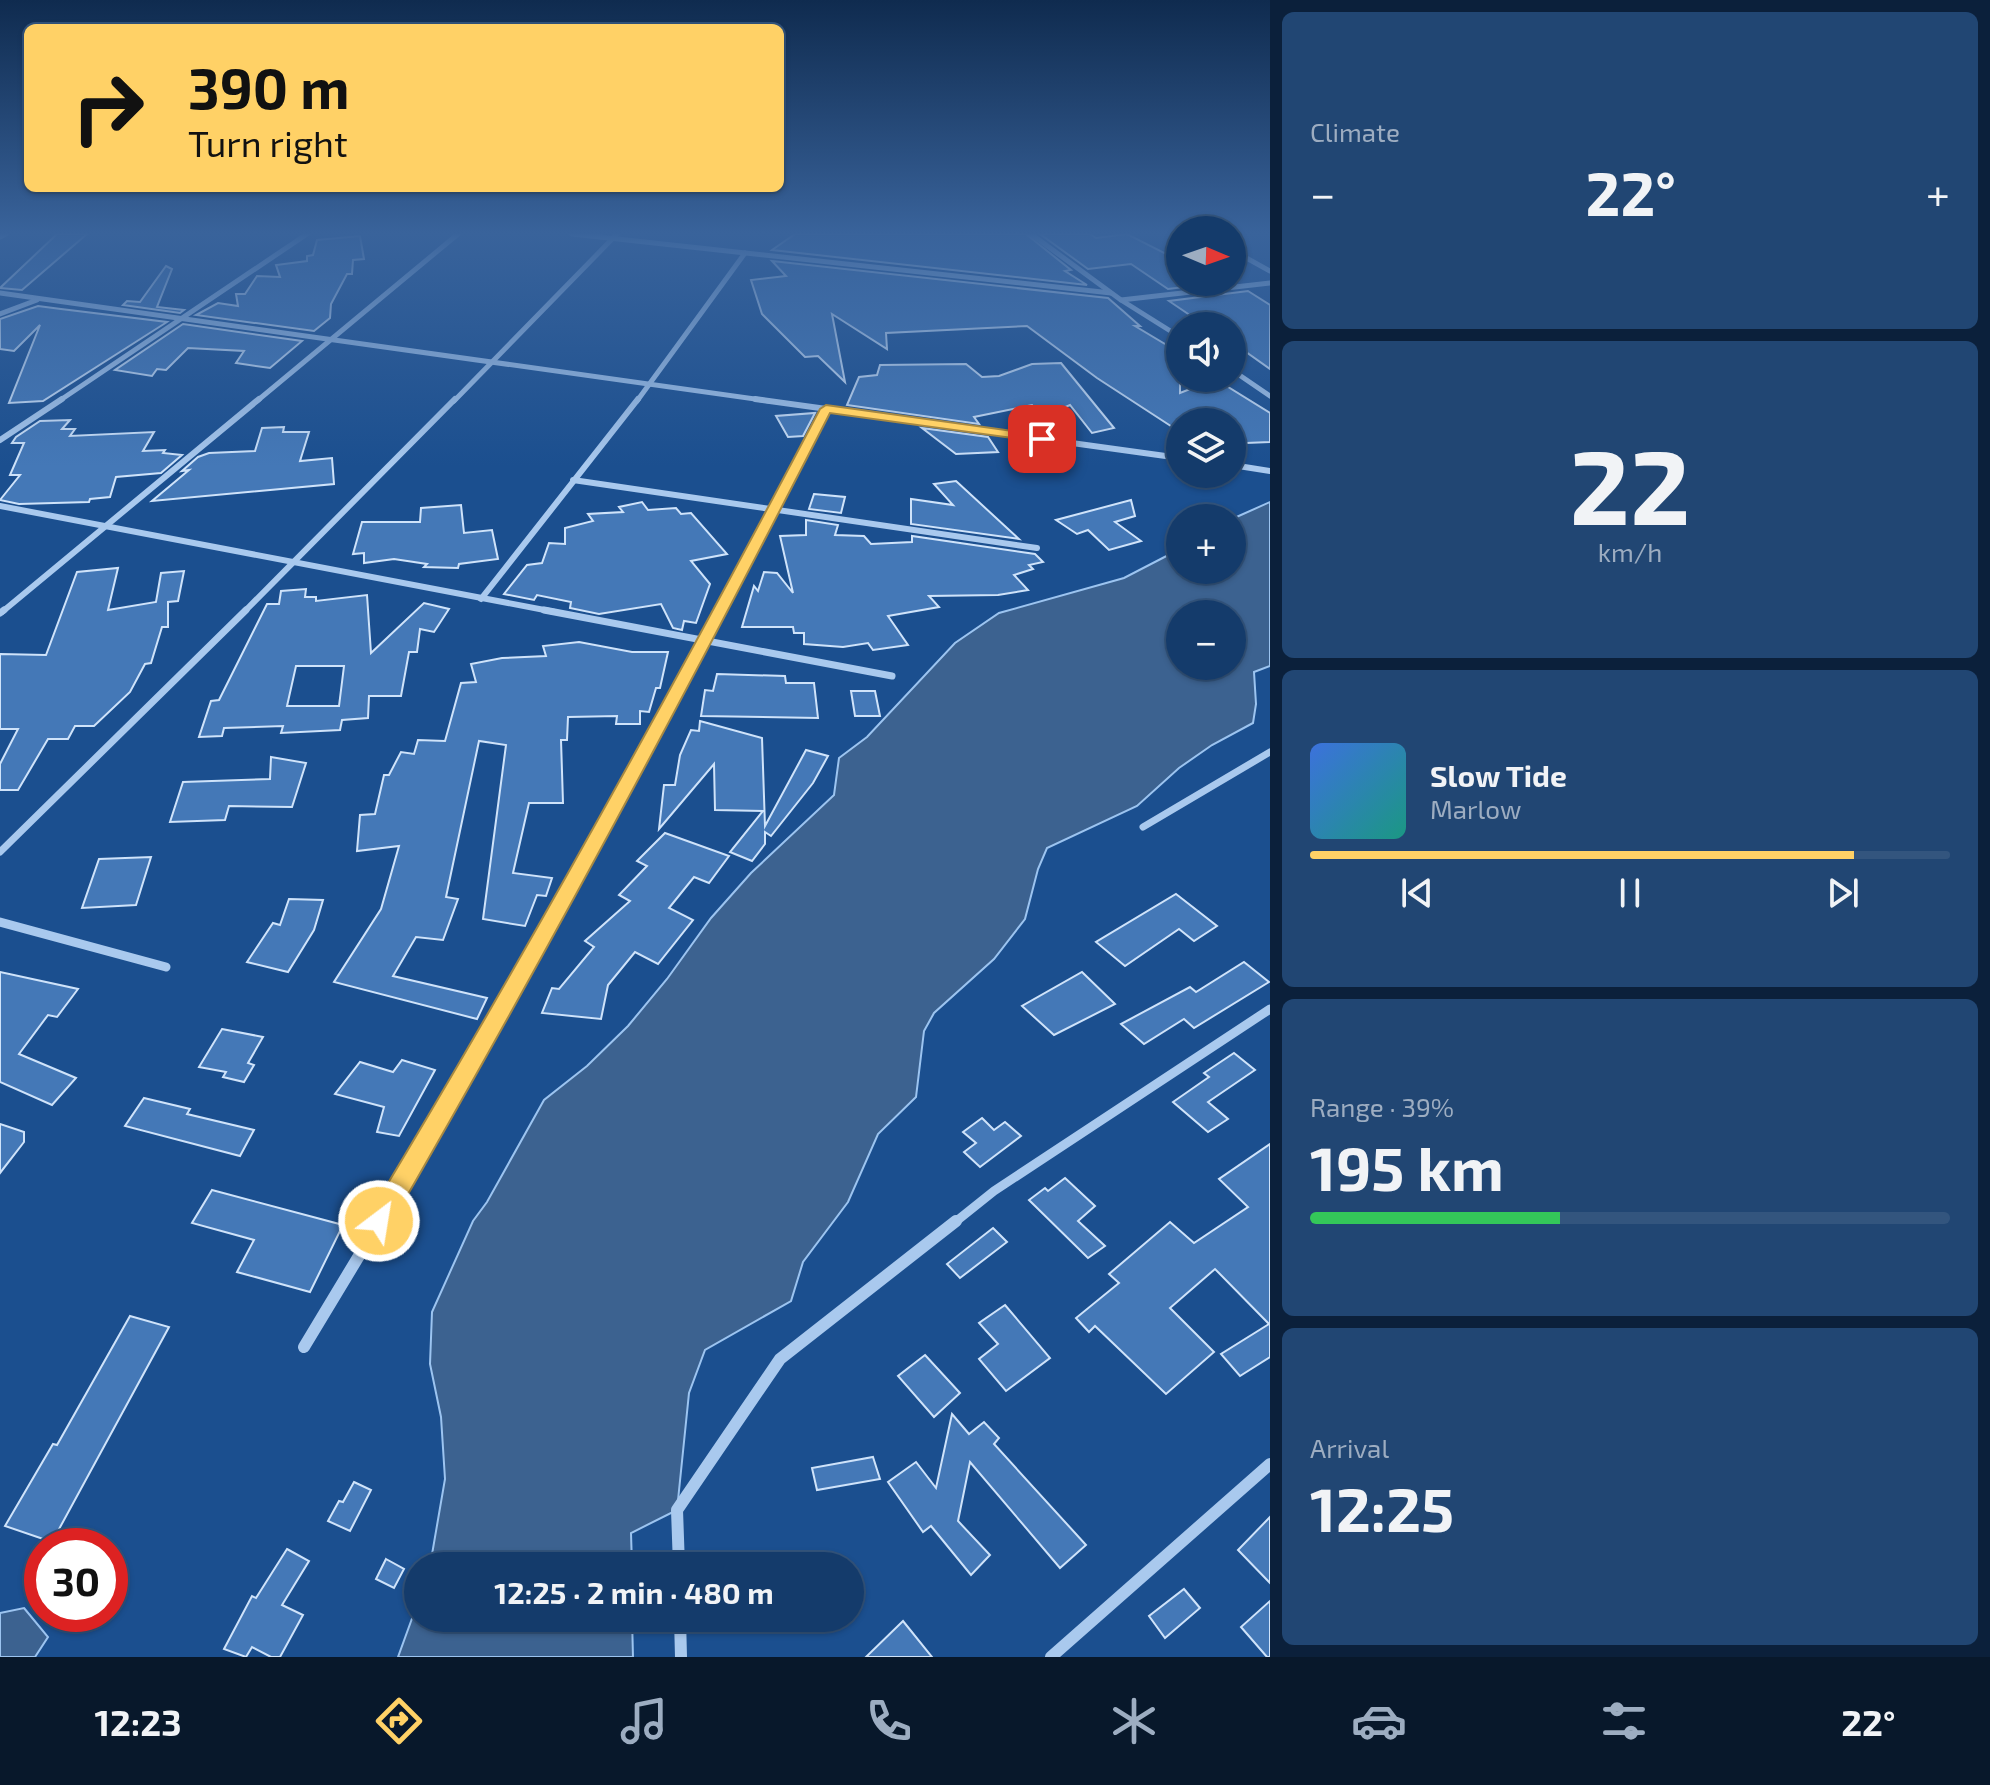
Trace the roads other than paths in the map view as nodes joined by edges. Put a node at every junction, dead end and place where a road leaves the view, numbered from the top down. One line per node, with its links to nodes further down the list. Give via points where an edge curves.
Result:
1 (129, 311): 7 (street)
2 (191, 311): 7 (street)
3 (364, 311): 9 (street)
4 (540, 311): 10 (street)
5 (703, 311): 12 (street)
6 (1139, 311): 8 (street)
7 (179, 319): 9 (street); 15 (street)
8 (1166, 328)
9 (329, 340): 10 (street); 22 (street)
10 (488, 363): 12 (street); 24 (street)
11 (1246, 380): 13 (street)
12 (649, 385): 14 (street); 19 (street)
13 (1270, 396)
14 (826, 409): 16 (street); 21 (street)
15 (0, 440)
16 (1166, 456)
17 (1246, 467): 18 (street)
18 (1270, 471)
19 (573, 480): 21 (street); 25 (street)
20 (0, 506): 22 (street)
21 (775, 510): 23 (street); 27 (street)
22 (105, 526): 24 (street); 26 (street)
23 (1037, 548)
24 (296, 561): 25 (street); 31 (street)
25 (481, 599): 27 (street)
26 (0, 613)
27 (706, 641): 28 (street); 35 (street, via 485,1044)
28 (892, 676)
29 (1270, 752): 30 (street)
30 (1143, 827)
31 (0, 852)
32 (0, 922): 33 (street)
33 (166, 967)
34 (1270, 1009): 37 (street, via 994,1191 780,1359 677,1510)
35 (304, 1347)
36 (1270, 1464): 40 (street)
37 (678, 1552)
38 (680, 1632): 39 (street)
39 (681, 1657)
40 (1051, 1657)

